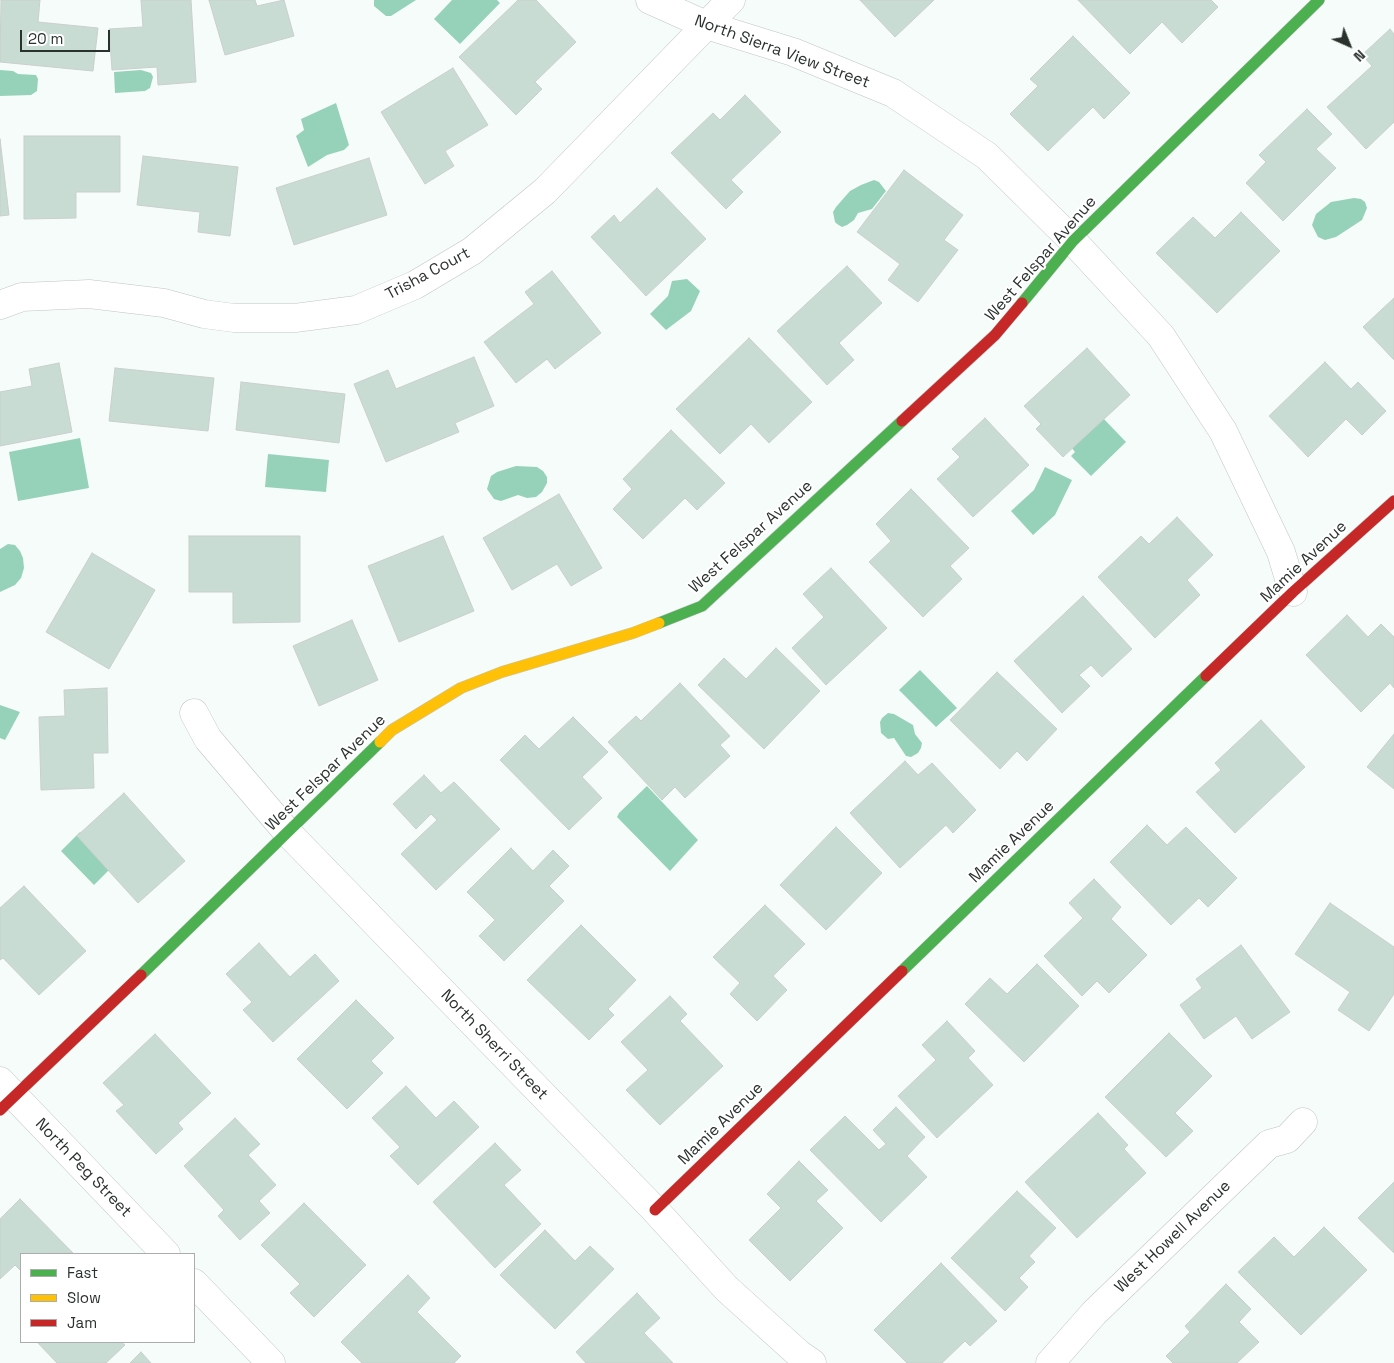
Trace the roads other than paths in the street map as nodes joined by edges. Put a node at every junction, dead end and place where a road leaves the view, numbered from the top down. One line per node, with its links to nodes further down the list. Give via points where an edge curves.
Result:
1 (650, 0): 4 (street, North Sierra View Street)
2 (731, 0): 4 (street, Trisha Court)
3 (1319, 0): 5 (street, West Felspar Avenue)
4 (706, 25): 5 (street, North Sierra View Street, via 793,52 893,93 988,156); 6 (street, Trisha Court, via 545,191 472,251 415,285 356,310 295,318 234,318 164,303 89,294 22,298)
5 (1073, 242): 8 (street, North Sierra View Street, via 1161,336 1223,431 1280,552); 10 (street, West Felspar Avenue, via 996,335 702,606 633,634 502,672 461,688 392,730)
6 (0, 305)
7 (1394, 501): 8 (street, Mamie Avenue)
8 (1293, 592): 13 (street, Mamie Avenue)
9 (194, 713): 10 (street, North Sherri Street, via 208,739)
10 (288, 833): 11 (street, West Felspar Avenue); 13 (street, North Sherri Street)
11 (5, 1096): 14 (street, North Peg Street)
12 (1304, 1122): 18 (street, West Howell Avenue, via 1287,1139 1269,1144 1094,1313)
13 (655, 1210): 17 (street, North Sherri Street, via 727,1289)
14 (165, 1253)
15 (195, 1284): 16 (street)
16 (271, 1363)
17 (812, 1363)
18 (1050, 1363)

